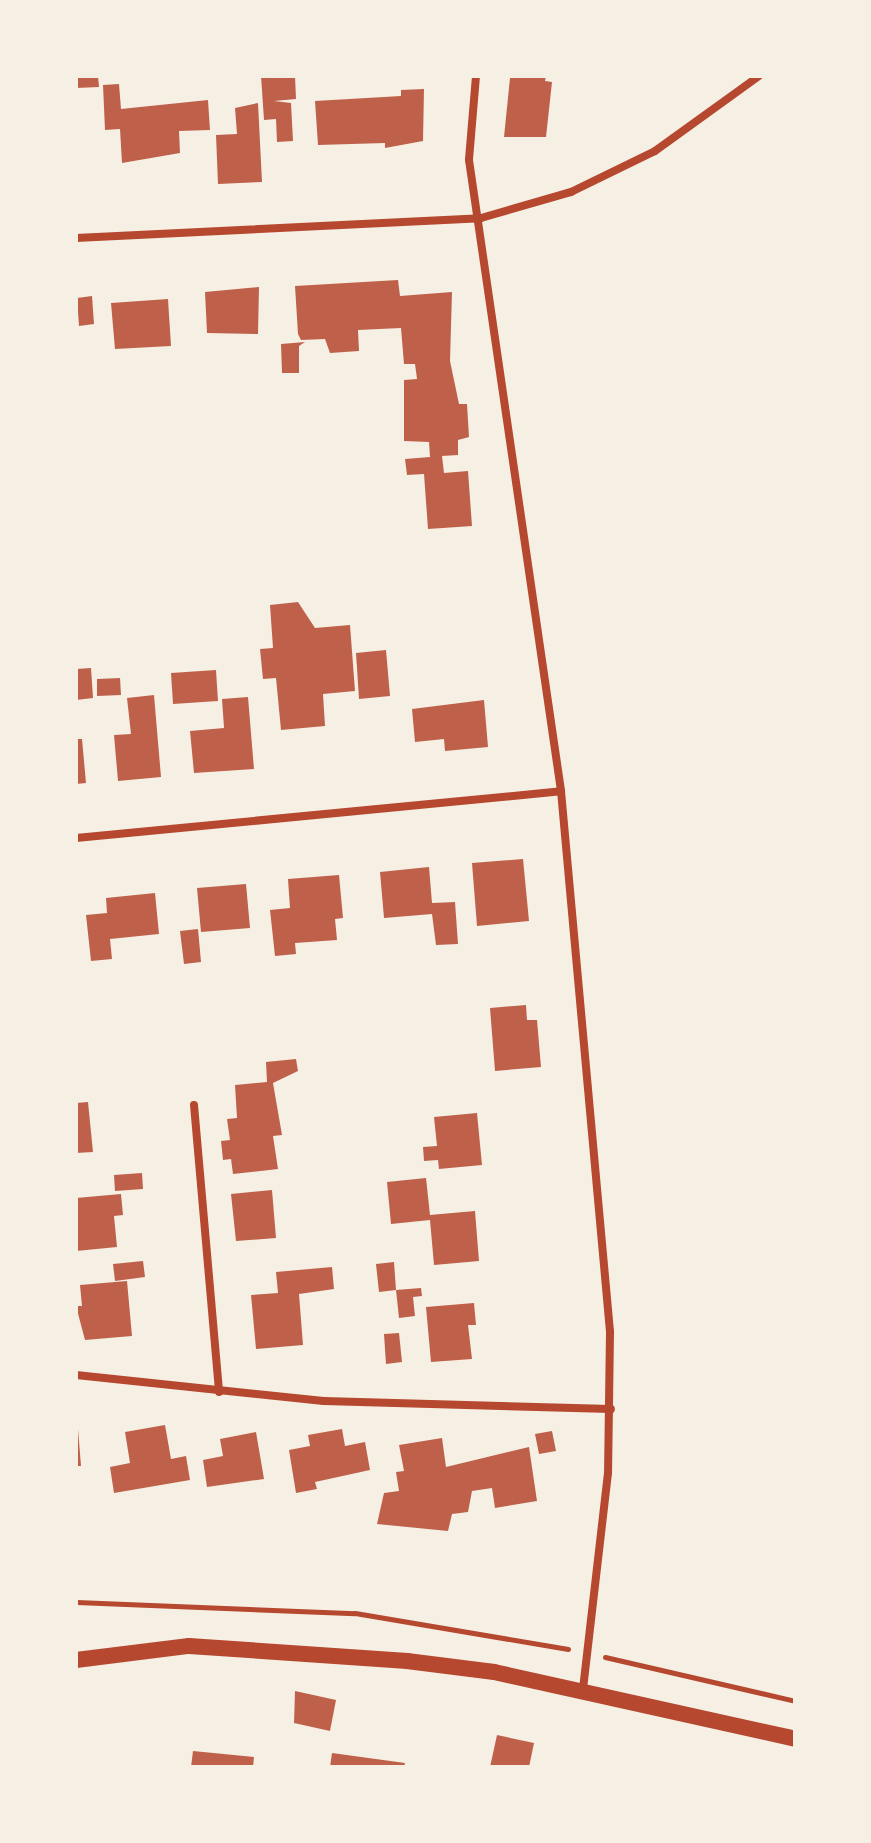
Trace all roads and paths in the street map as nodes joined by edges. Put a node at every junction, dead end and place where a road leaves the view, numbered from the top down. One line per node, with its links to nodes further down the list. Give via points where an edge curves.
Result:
1 (476, 76): 3 (street, via 469,160)
2 (759, 76): 3 (street, via 655,151 571,192)
3 (481, 218): 4 (street); 5 (street)
4 (76, 238)
5 (561, 791): 6 (street); 10 (street, via 593,1105)
6 (76, 838)
7 (194, 1105): 9 (street)
8 (76, 1375): 9 (street)
9 (219, 1392): 10 (street, via 324,1401)
10 (611, 1409): 12 (street)
11 (76, 1602): 12 (path, via 355,1613)
12 (587, 1653): 14 (street); 15 (path)
13 (76, 1660): 14 (main road, via 189,1646 276,1649 494,1672)
14 (583, 1690): 16 (main road)
15 (795, 1701)
16 (795, 1739)

